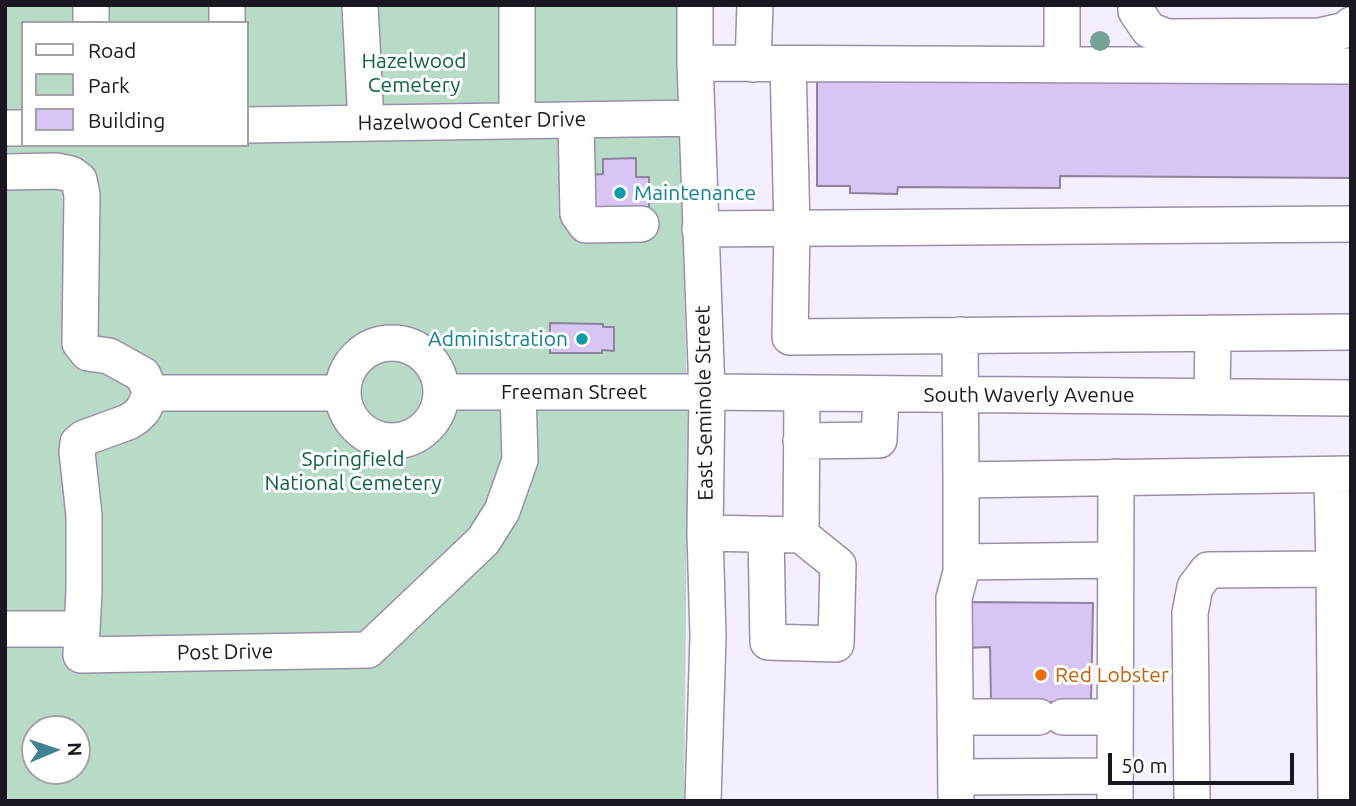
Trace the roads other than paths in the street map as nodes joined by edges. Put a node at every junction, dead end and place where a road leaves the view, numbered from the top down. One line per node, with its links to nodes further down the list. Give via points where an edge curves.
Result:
1 (360, 5): 16 (street)
2 (517, 5): 14 (street)
3 (695, 5): 8 (street, East Seminole Street)
4 (755, 5): 9 (street)
5 (1062, 5): 11 (street)
6 (1136, 5): 7 (street, via 1149,30 1167,37 1319,36)
7 (1351, 25)
8 (695, 64): 9 (street); 13 (street, East Seminole Street)
9 (753, 64): 10 (street)
10 (788, 64): 11 (street); 21 (street)
11 (1062, 65): 12 (street)
12 (1351, 66)
13 (696, 118): 15 (street, Hazelwood Center Drive); 22 (street, East Seminole Street)
14 (517, 120): 15 (street, Hazelwood Center Drive); 16 (street, Hazelwood Center Drive)
15 (576, 120): 19 (street, via 578,214 586,225)
16 (366, 123): 17 (street, Hazelwood Center Drive)
17 (248, 125)
18 (5, 172): 29 (street, via 57,172 79,180 80,343 88,353 109,356 142,375)
19 (641, 224)
20 (1351, 225): 21 (street)
21 (792, 228): 22 (street); 25 (street, via 790,337)
22 (701, 229): 28 (street, East Seminole Street)
23 (1351, 332): 24 (street)
24 (1213, 333): 25 (street); 34 (street)
25 (960, 335): 33 (street)
26 (441, 392): 27 (street, Freeman Street); 30 (street, via 430,424 401,441 384,441 354,424); 30 (street, via 438,376 420,352 391,343 376,345 351,364)
27 (518, 392): 28 (street, Freeman Street); 47 (street, Post Drive, via 520,460 502,511 483,541 368,650)
28 (706, 392): 31 (street, South Waverly Avenue); 40 (street, East Seminole Street)
29 (150, 393): 30 (street); 47 (street, via 136,417 78,443 84,515)
30 (343, 393)
31 (802, 393): 32 (street, South Waverly Avenue); 36 (street)
32 (881, 394): 33 (street, South Waverly Avenue); 36 (street, via 879,440)
33 (961, 395): 34 (street, South Waverly Avenue); 39 (street)
34 (1212, 397): 35 (street, South Waverly Avenue)
35 (1351, 398)
36 (801, 441): 42 (street)
37 (1342, 475): 38 (street); 45 (street)
38 (1116, 477): 39 (street); 43 (street)
39 (961, 480): 44 (street)
40 (705, 533): 41 (street); 53 (street, East Seminole Street, via 708,636)
41 (766, 534): 42 (street); 42 (street, via 768,642 836,644 838,565)
42 (801, 535)
43 (1116, 560): 44 (street); 49 (street)
44 (961, 562): 48 (street, via 954,598)
45 (1334, 569): 52 (street); 54 (street, via 1209,570 1195,587 1190,613)
46 (5, 628): 47 (street, Post Drive)
47 (81, 642)
48 (955, 717): 49 (street); 51 (street)
49 (1115, 717): 50 (street)
50 (1115, 788): 51 (street)
51 (956, 789)
52 (1336, 792)
53 (703, 801)
54 (1192, 801)

